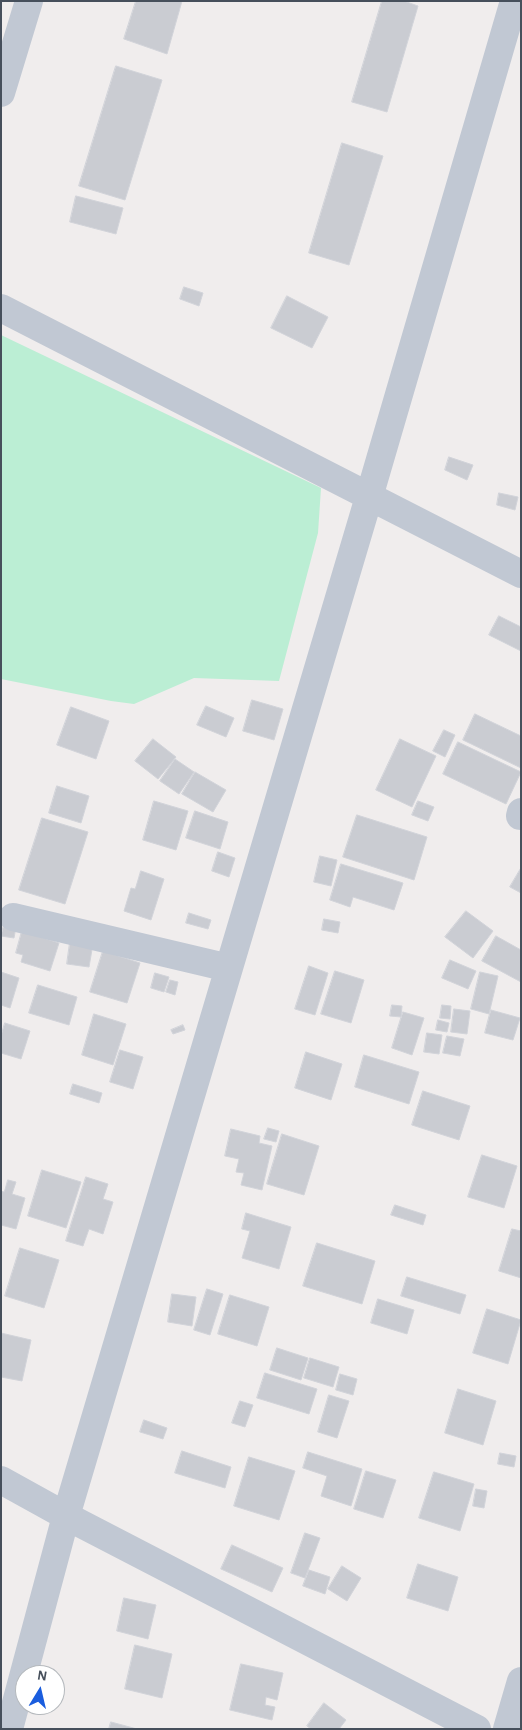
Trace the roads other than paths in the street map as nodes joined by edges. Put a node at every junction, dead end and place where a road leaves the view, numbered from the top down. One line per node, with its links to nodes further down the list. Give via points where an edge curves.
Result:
1 (29, 1): 3 (street)
2 (514, 1): 5 (street)
3 (1, 93)
4 (1, 308): 5 (street)
5 (370, 496): 6 (street); 8 (street)
6 (521, 574)
7 (13, 917): 8 (street)
8 (229, 968): 10 (street)
9 (1, 1480): 10 (street)
10 (66, 1516): 12 (street); 13 (street)
11 (521, 1681): 14 (street)
12 (9, 1729)
13 (478, 1729)
14 (507, 1729)

